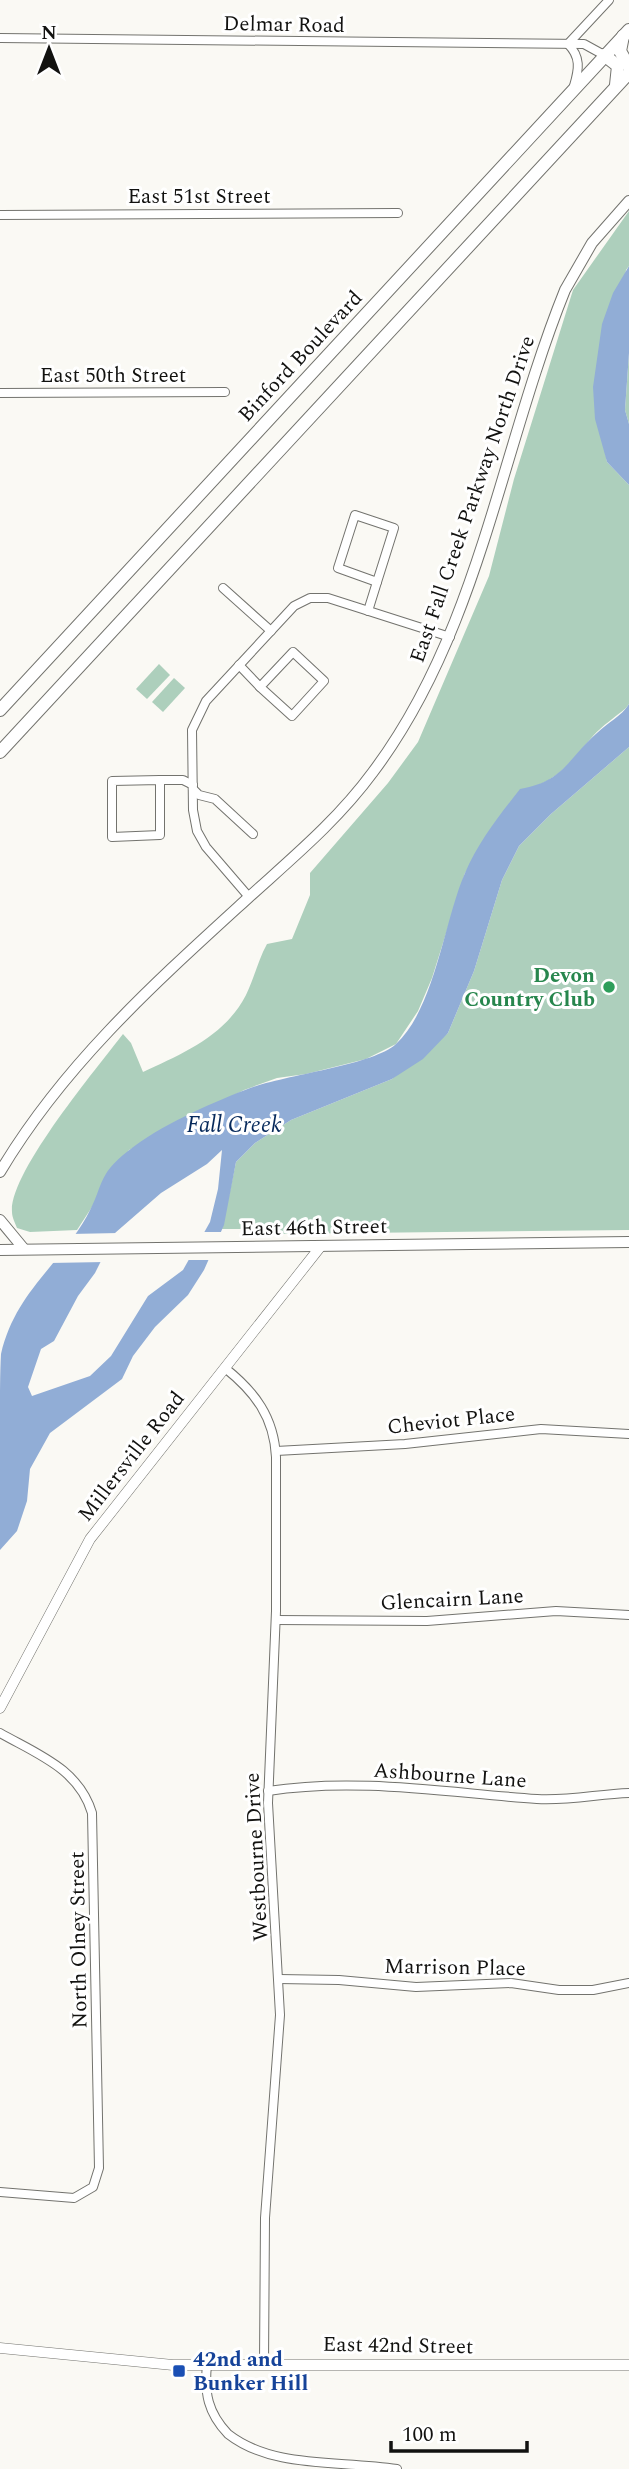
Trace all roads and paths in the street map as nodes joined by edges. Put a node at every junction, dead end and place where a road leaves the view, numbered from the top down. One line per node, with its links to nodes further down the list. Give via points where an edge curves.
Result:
1 (609, 0): 4 (street)
2 (626, 32): 5 (main road, Binford Boulevard); 6 (main road, via 620,51)
3 (0, 38): 4 (street, Delmar Road)
4 (568, 44): 5 (street, Delmar Road, via 584,44); 8 (street, via 578,61)
5 (604, 55): 8 (main road, Binford Boulevard); 9 (main road, via 618,66)
6 (629, 67)
7 (629, 73): 9 (main road)
8 (573, 88): 22 (main road, Binford Boulevard)
9 (614, 89): 23 (main road)
10 (629, 201): 19 (main road, East Fall Creek Parkway North Drive, via 592,243 561,300)
11 (397, 213): 12 (street, East 51st Street)
12 (0, 215)
13 (225, 392): 14 (street, East 50th Street)
14 (0, 393)
15 (377, 582): 15 (street, via 338,568 355,514 394,528); 17 (street)
16 (223, 588): 18 (street)
17 (368, 611): 18 (street, via 328,598 310,598 294,606); 19 (street)
18 (271, 631): 20 (street)
19 (450, 637): 27 (main road, East Fall Creek Parkway North Drive, via 417,706 373,773 323,830)
20 (239, 665): 21 (street); 25 (street, via 195,718)
21 (261, 687): 21 (street, via 292,716 324,681 293,652)
22 (0, 710)
23 (0, 752)
24 (160, 780): 24 (street, via 112,781 113,836 160,835); 25 (street, via 183,780)
25 (192, 787): 26 (street, via 199,795 215,799); 27 (street, via 199,835)
26 (253, 834)
27 (249, 897): 28 (main road, East Fall Creek Parkway North Drive, via 92,1046 42,1108)
28 (0, 1172)
29 (0, 1220): 32 (main road)
30 (629, 1242): 31 (main road, East 46th Street)
31 (321, 1246): 32 (main road, East 46th Street); 34 (street, Millersville Road)
32 (24, 1249): 33 (main road, East 46th Street)
33 (0, 1250)
34 (225, 1368): 36 (street, Westbourne Drive, via 263,1407); 39 (street, Millersville Road, via 90,1539)
35 (629, 1434): 36 (street, Cheviot Place, via 541,1429 405,1444)
36 (276, 1451): 38 (street, Westbourne Drive)
37 (629, 1615): 38 (street, Glencairn Lane, via 556,1611 427,1621)
38 (276, 1620): 41 (street, Westbourne Drive)
39 (0, 1708)
40 (0, 1733): 45 (street, North Olney Street, via 68,1774 84,1793 92,1813 99,2168 89,2191 74,2198)
41 (268, 1791): 42 (street, Ashbourne Lane, via 382,1786 556,1799); 43 (street, Westbourne Drive)
42 (629, 1793)
43 (279, 1979): 44 (street, Marrison Place, via 416,1987 511,1983 572,1990); 47 (street, Westbourne Drive, via 264,2236)
44 (629, 1983)
45 (0, 2192)
46 (0, 2348): 48 (street, East 42nd Street)
47 (264, 2363): 48 (street, East 42nd Street); 49 (street, East 42nd Street)
48 (207, 2365): 50 (street, via 210,2411 230,2438 256,2458 283,2466)
49 (629, 2365)
50 (397, 2469)

